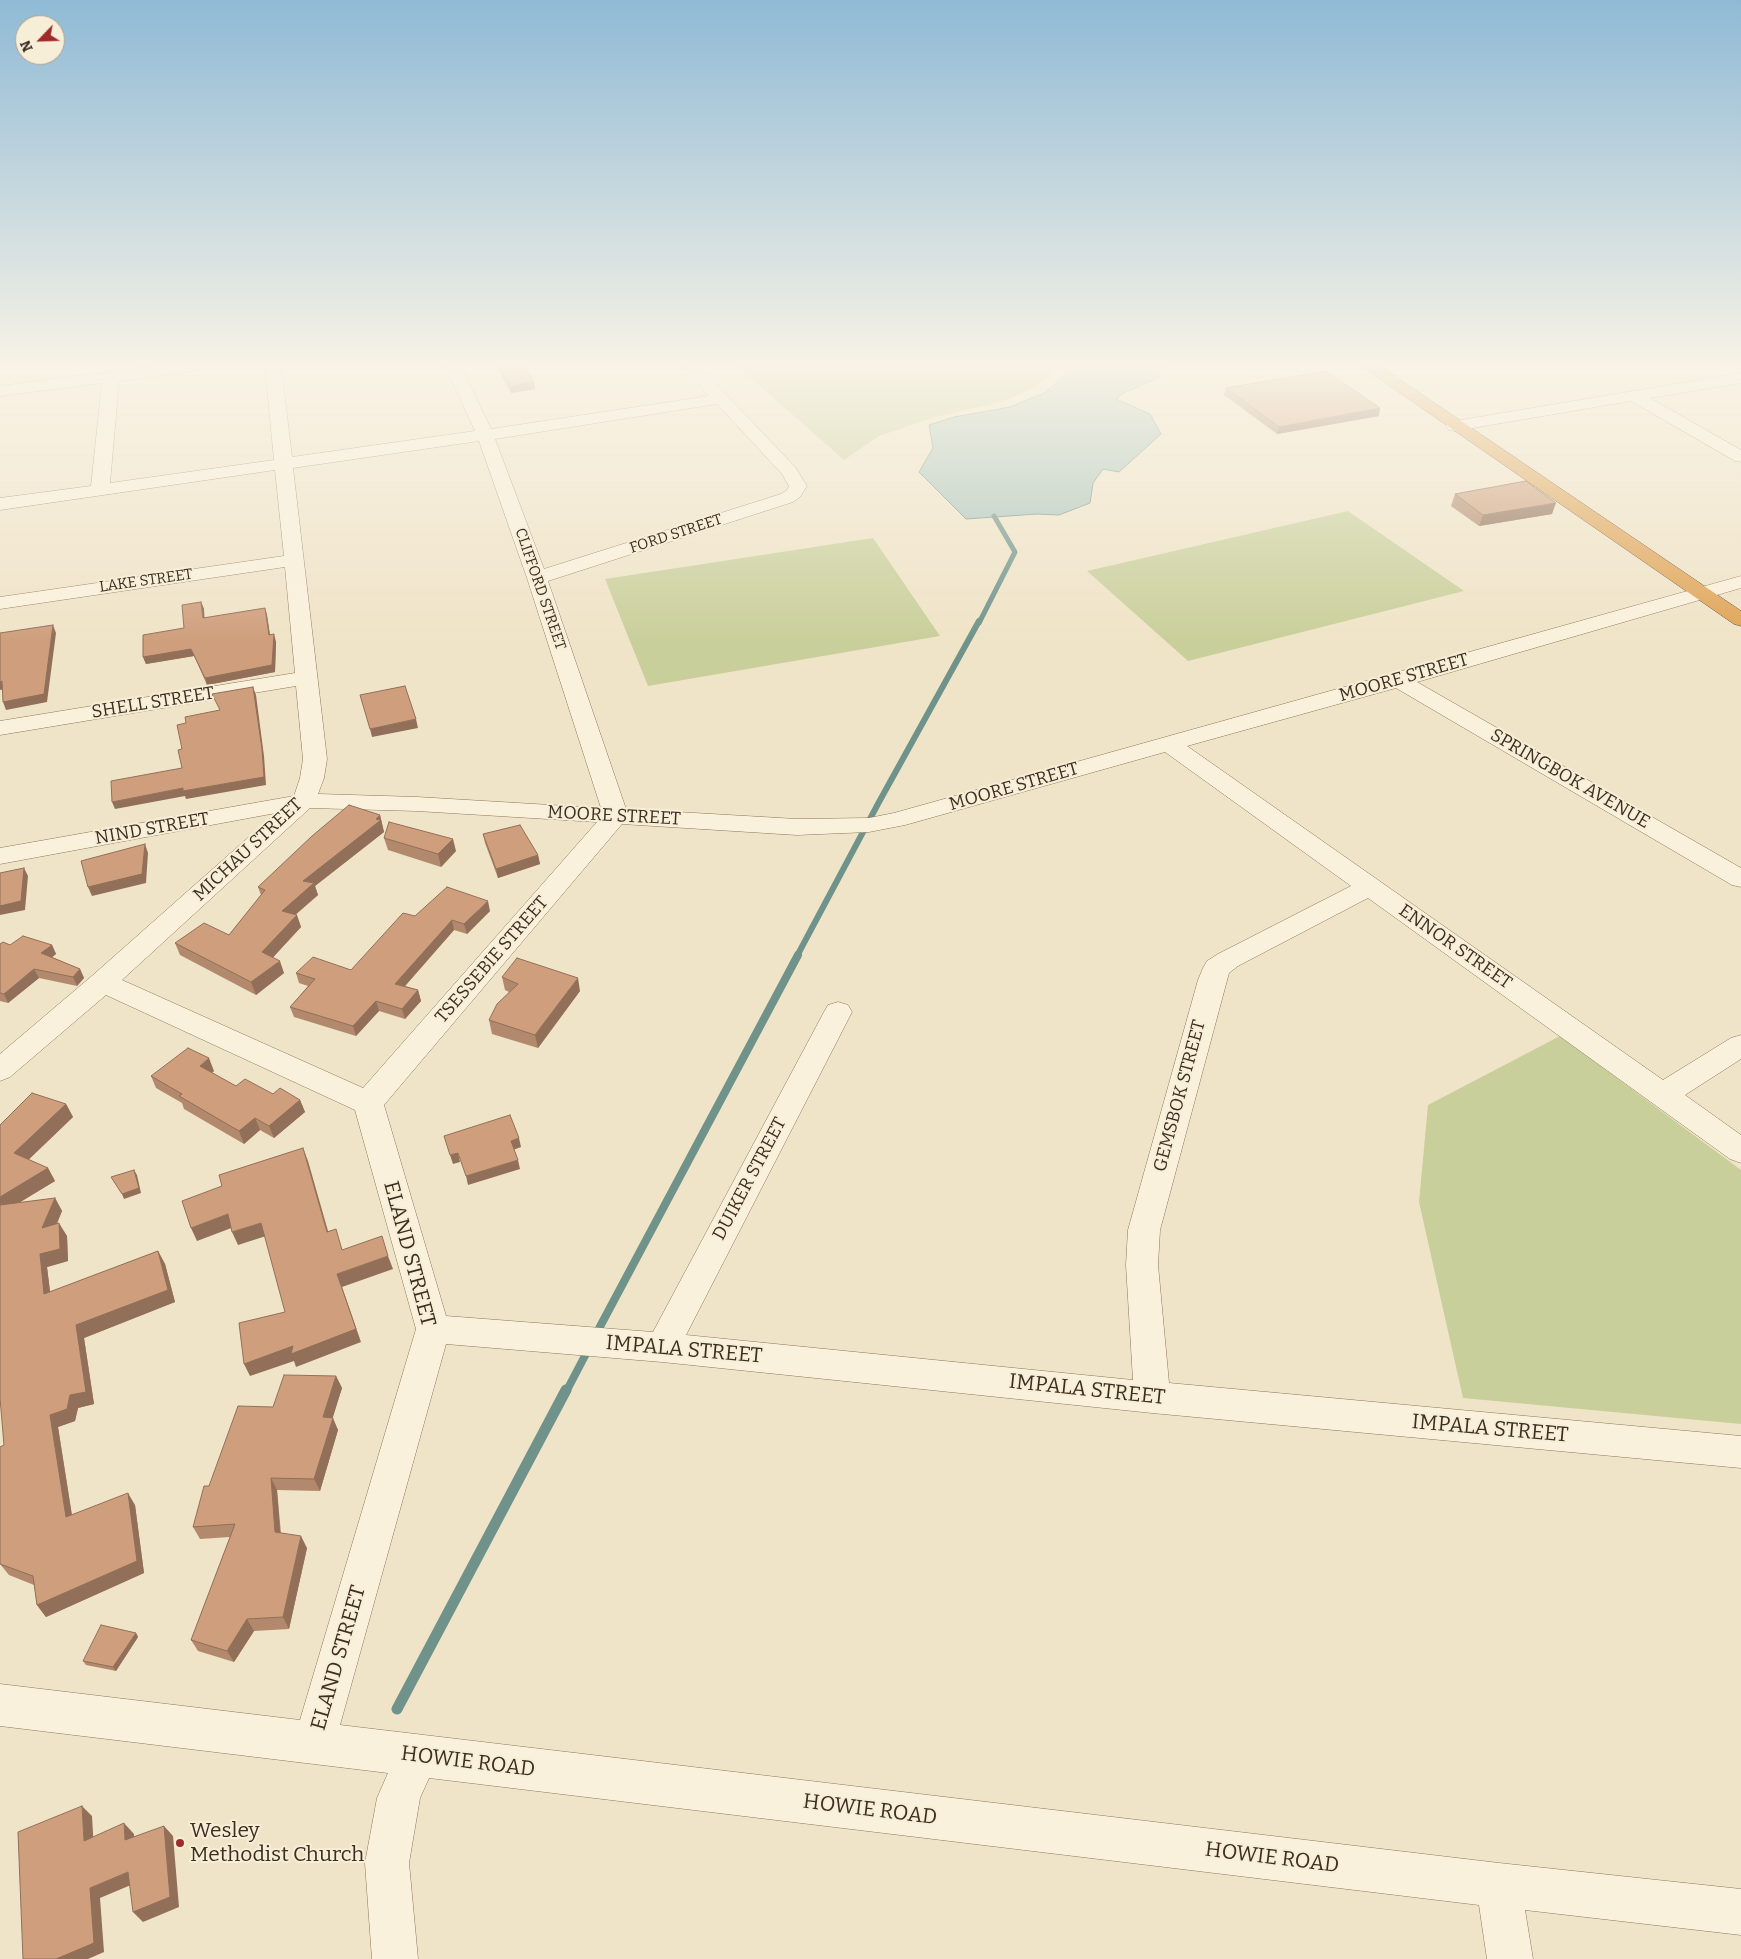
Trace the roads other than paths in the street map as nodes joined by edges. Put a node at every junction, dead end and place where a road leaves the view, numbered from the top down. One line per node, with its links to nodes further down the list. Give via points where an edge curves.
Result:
1 (103, 457): 8 (street)
2 (281, 457): 7 (street, MICHAU STREET)
3 (323, 457): 7 (street)
4 (494, 457): 11 (street, CLIFFORD STREET)
5 (776, 457): 11 (street, FORD STREET, via 798,486 786,498)
6 (1501, 457): 13 (highway)
7 (282, 463): 8 (street); 10 (street, MICHAU STREET)
8 (100, 489): 9 (street)
9 (0, 504)
10 (293, 560): 14 (street, LAKE STREET); 16 (street, MICHAU STREET)
11 (537, 578): 21 (street, CLIFFORD STREET)
12 (1741, 582): 13 (street, MOORE STREET)
13 (1702, 593): 15 (highway); 17 (street, MOORE STREET)
14 (0, 602)
15 (1741, 620)
16 (306, 678): 18 (street, SHELL STREET); 20 (street, MICHAU STREET, via 315,759)
17 (1399, 680): 19 (street, MOORE STREET); 23 (street, SPRINGBOK AVENUE)
18 (0, 728)
19 (1169, 744): 21 (street, MOORE STREET, via 869,825 797,827); 24 (street, ENNOR STREET)
20 (304, 801): 21 (street, MOORE STREET); 22 (street, NIND STREET); 25 (street, MICHAU STREET)
21 (616, 816): 32 (street, TSESSEBIE STREET)
22 (0, 856)
23 (1741, 879)
24 (1370, 887): 31 (street, ENNOR STREET); 36 (street, GEMSBOK STREET, via 1217,968 1144,1230 1142,1265)
25 (103, 982): 27 (street, MICHAU STREET); 32 (street)
26 (838, 1012): 35 (street, DUIKER STREET)
27 (40, 1035): 29 (street); 30 (street, MICHAU STREET)
28 (1741, 1045): 31 (street)
29 (0, 1046)
30 (0, 1070)
31 (1663, 1095): 33 (street, ENNOR STREET)
32 (368, 1103): 34 (street, ELAND STREET)
33 (1741, 1151)
34 (433, 1329): 35 (street, IMPALA STREET); 39 (street, ELAND STREET)
35 (662, 1347): 36 (street, IMPALA STREET)
36 (1152, 1397): 37 (street, IMPALA STREET)
37 (1741, 1452)
38 (0, 1705): 39 (street, HOWIE ROAD)
39 (314, 1743): 40 (street, HOWIE ROAD)
40 (417, 1756): 41 (street, HOWIE ROAD); 43 (street, via 399,1798 388,1863)
41 (1499, 1885): 42 (street, HOWIE ROAD); 44 (street)
42 (1741, 1912)
43 (395, 1959)
44 (1510, 1959)

